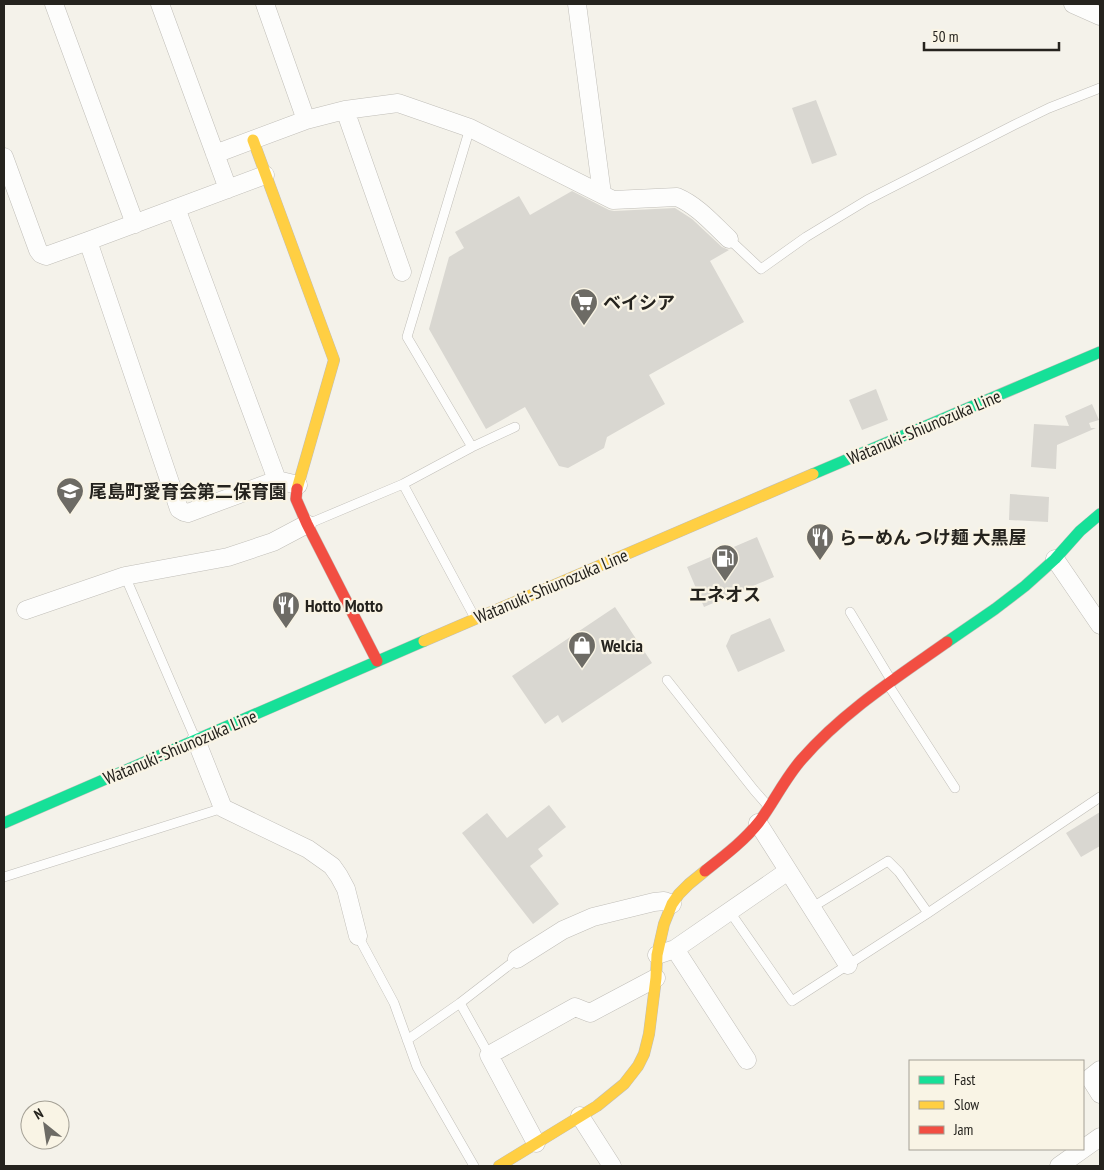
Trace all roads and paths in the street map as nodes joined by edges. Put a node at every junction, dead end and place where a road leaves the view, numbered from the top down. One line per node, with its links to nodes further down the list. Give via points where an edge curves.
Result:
1 (54, 4): 18 (street)
2 (160, 4): 12 (street)
3 (265, 4): 9 (street)
4 (577, 4): 16 (street)
5 (1073, 4): 6 (street)
6 (1100, 16)
7 (1100, 88): 19 (lane, via 1023,120 867,200 761,269)
8 (345, 110): 9 (street); 10 (street, via 398,103); 21 (street)
9 (306, 120): 11 (street)
10 (470, 128): 16 (street); 24 (lane, via 407,337)
11 (253, 140): 12 (street); 14 (street)
12 (215, 154): 15 (street)
13 (4, 157): 20 (street, via 38,250 46,256)
14 (265, 175): 15 (street); 27 (street, via 334,360)
15 (228, 189): 17 (street)
16 (602, 194): 19 (street, via 613,200 677,197 697,208)
17 (176, 208): 18 (street); 25 (street)
18 (135, 224): 20 (street)
19 (729, 239)
20 (88, 241): 25 (street, via 179,509 188,513)
21 (402, 272)
22 (1100, 352): 34 (street, Watanuki-Shiunozuka Line)
23 (515, 427): 24 (lane)
24 (472, 447): 26 (lane)
25 (277, 480): 27 (street)
26 (403, 484): 29 (lane); 34 (lane)
27 (298, 485): 29 (street, via 296,499)
28 (1100, 514): 30 (street)
29 (307, 524): 31 (street, via 273,542 228,557); 36 (street)
30 (1055, 559): 35 (street); 38 (street, via 995,610)
31 (125, 576): 32 (street); 39 (lane)
32 (26, 610)
33 (850, 612): 38 (lane)
34 (475, 619): 36 (street, Watanuki-Shiunozuka Line)
35 (1100, 625)
36 (377, 661): 39 (street, Watanuki-Shiunozuka Line)
37 (667, 680): 42 (lane)
38 (889, 682): 40 (lane); 42 (street, via 838,722 807,753)
39 (196, 740): 43 (street); 44 (street, Watanuki-Shiunozuka Line)
40 (955, 788)
41 (1100, 797): 51 (lane)
42 (768, 806): 45 (street)
43 (223, 808): 47 (lane); 52 (street, via 308,850 332,866 346,889)
44 (4, 823)
45 (758, 823): 46 (street); 48 (street, via 729,852 689,884)
46 (788, 871): 49 (street); 50 (street)
47 (4, 877)
48 (672, 904): 54 (street); 55 (street, via 654,902 593,917 563,930)
49 (811, 908): 51 (lane, via 888,861); 56 (street)
50 (730, 912): 53 (street); 56 (lane, via 792,1001)
51 (928, 913): 56 (lane)
52 (358, 936): 59 (lane, via 394,1003)
53 (676, 949): 54 (street); 61 (street)
54 (657, 955): 57 (street)
55 (517, 959): 58 (lane)
56 (848, 964)
57 (656, 978): 60 (street, via 590,1013 574,1007); 64 (street, via 649,1034 638,1066 624,1084)
58 (460, 1003): 59 (lane); 60 (lane)
59 (407, 1040): 69 (lane, via 417,1067)
60 (489, 1055): 66 (street)
61 (747, 1060)
62 (1100, 1070): 63 (street, via 1090,1078)
63 (1100, 1094)
64 (580, 1116): 66 (street); 71 (street)
65 (1100, 1138): 67 (street)
66 (536, 1143): 70 (street)
67 (1084, 1149)
68 (1082, 1150): 72 (street)
69 (474, 1166)
70 (500, 1166)
71 (612, 1166)
72 (1059, 1166)

